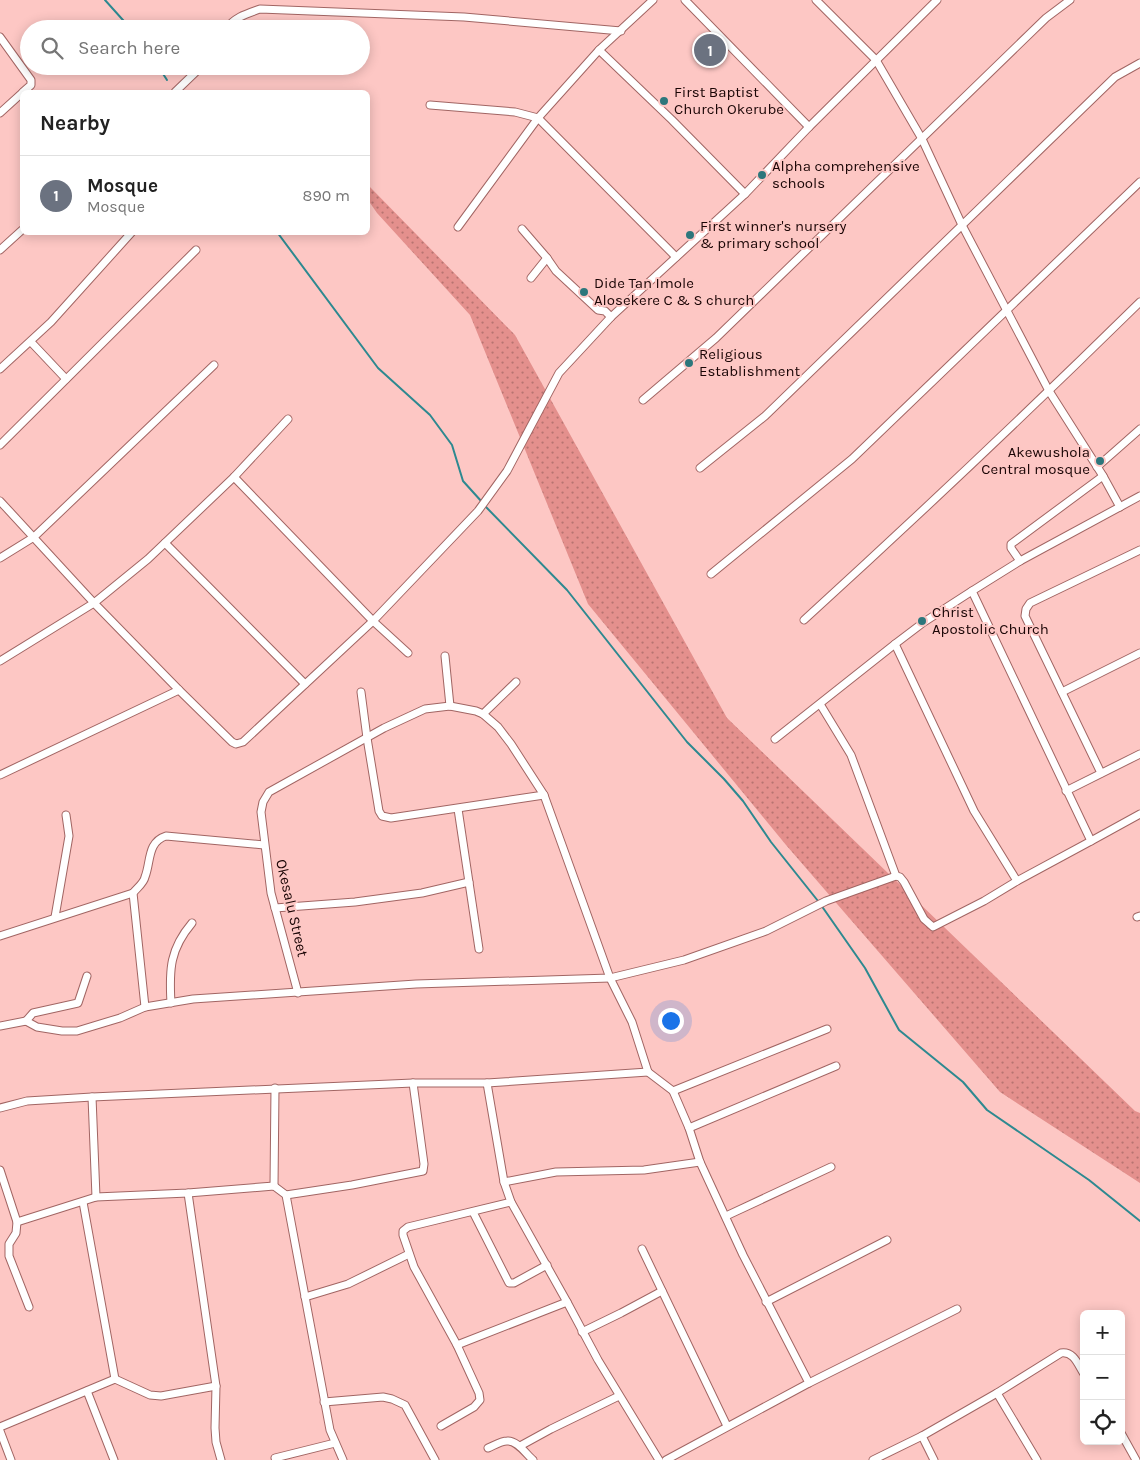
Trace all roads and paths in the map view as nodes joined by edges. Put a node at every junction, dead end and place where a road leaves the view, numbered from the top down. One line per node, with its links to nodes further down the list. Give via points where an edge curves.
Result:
1 (653, 0): 7 (street)
2 (686, 0): 21 (street)
3 (816, 0): 10 (street)
4 (937, 0): 10 (street)
5 (1070, 0): 22 (street, via 1046,18)
6 (233, 20): 7 (street, via 260,9 464,17)
7 (621, 31): 9 (street)
8 (0, 37): 12 (street)
9 (599, 50): 20 (street); 24 (street)
10 (876, 60): 21 (street); 22 (street)
11 (1140, 63): 25 (street, via 1115,77)
12 (20, 65)
13 (27, 75): 15 (street, via 31,85)
14 (193, 75): 16 (street)
15 (26, 90)
16 (177, 90)
17 (20, 96): 19 (street)
18 (430, 104): 20 (street, via 508,111)
19 (0, 113)
20 (538, 118): 26 (street); 32 (street)
21 (809, 127): 24 (street)
22 (922, 139): 25 (street); 43 (street, via 716,338)
23 (1140, 182): 36 (street)
24 (744, 194): 32 (street)
25 (962, 225): 36 (street); 48 (street, via 765,416)
26 (458, 227)
27 (522, 229): 33 (street)
28 (20, 232): 30 (street)
29 (129, 235): 38 (street)
30 (0, 250)
31 (196, 250): 41 (street)
32 (676, 257): 37 (street)
33 (547, 258): 34 (street); 37 (street, via 556,271 598,310 605,310)
34 (531, 278)
35 (1140, 302): 42 (street)
36 (1007, 309): 42 (street); 59 (street, via 852,459)
37 (611, 317): 63 (street, via 559,373 507,471 478,511)
38 (31, 342): 40 (street); 41 (street)
39 (214, 365): 54 (street)
40 (0, 369)
41 (66, 379): 46 (street)
42 (1049, 391): 47 (street); 62 (street)
43 (644, 400)
44 (288, 419): 50 (street)
45 (1140, 429): 47 (street)
46 (0, 445)
47 (1098, 467): 49 (street)
48 (700, 468)
49 (1104, 476): 53 (street); 58 (street, via 1011,544)
50 (234, 477): 55 (street); 63 (street)
51 (1140, 496): 53 (street)
52 (0, 502): 54 (street)
53 (1120, 507): 58 (street)
54 (34, 537): 57 (street); 61 (street)
55 (165, 543): 61 (street); 70 (street)
56 (1140, 550): 73 (street, via 1030,603 1026,609 1024,616)
57 (0, 558)
58 (1020, 561): 60 (street)
59 (711, 574)
60 (972, 591): 64 (street); 82 (street)
61 (94, 604): 68 (street); 71 (street)
62 (804, 620)
63 (373, 621): 65 (street); 70 (street)
64 (895, 644): 74 (street); 90 (street, via 974,812)
65 (408, 652)
66 (1140, 653): 73 (street)
67 (445, 656): 75 (street)
68 (0, 661)
69 (516, 682): 76 (street)
70 (305, 684): 71 (street, via 243,742 236,744)
71 (178, 690): 81 (street)
72 (361, 692): 77 (street)
73 (1062, 692): 80 (street)
74 (820, 704): 78 (street); 89 (street, via 851,755)
75 (450, 706): 76 (street); 77 (street, Okesalu Street, via 425,709)
76 (483, 714): 83 (street, via 512,744)
77 (366, 738): 84 (street, via 382,816 391,818); 88 (street, Okesalu Street, via 268,792 261,812)
78 (775, 739)
79 (1140, 754): 80 (street)
80 (1101, 773): 82 (street)
81 (0, 775)
82 (1066, 790): 87 (street)
83 (544, 795): 84 (street); 99 (street)
84 (458, 809): 91 (street)
85 (1140, 814): 87 (street)
86 (66, 815): 94 (street, via 69,836)
87 (1091, 841): 90 (street)
88 (264, 845): 92 (street, via 160,838 151,850 145,880); 93 (street, Okesalu Street)
89 (896, 876): 90 (street, via 904,882 924,919 933,926); 99 (street, via 826,901 766,930 684,960)
90 (1017, 881)
91 (469, 882): 93 (street, via 422,893 355,902); 97 (street)
92 (133, 893): 94 (street); 102 (street)
93 (275, 908): 100 (street, Okesalu Street)
94 (55, 917): 96 (street)
95 (192, 923): 101 (street, via 173,956)
96 (0, 936)
97 (479, 949)
98 (88, 976): 103 (street, via 78,1004 32,1013)
99 (610, 978): 100 (street, via 416,984); 107 (street, via 632,1022)
100 (298, 993): 101 (street)
101 (171, 1002): 102 (street)
102 (145, 1007): 103 (street, via 77,1031 37,1027)
103 (26, 1021): 104 (street)
104 (0, 1026)
105 (827, 1029): 111 (street)
106 (836, 1066): 114 (street)
107 (648, 1072): 109 (street); 111 (street)
108 (413, 1083): 109 (street); 110 (street); 121 (street, via 423,1171)
109 (487, 1084): 118 (street)
110 (275, 1088): 112 (street); 119 (street)
111 (673, 1092): 114 (street)
112 (92, 1097): 113 (street, via 26,1101); 122 (street)
113 (0, 1108)
114 (689, 1128): 115 (street)
115 (700, 1162): 118 (street, via 644,1170 556,1172); 126 (street)
116 (831, 1167): 126 (street)
117 (0, 1170): 127 (street)
118 (504, 1182): 124 (street)
119 (274, 1186): 120 (street); 121 (street)
120 (188, 1193): 122 (street); 143 (street)
121 (286, 1195): 133 (street)
122 (96, 1197): 123 (street)
123 (83, 1202): 127 (street); 141 (street)
124 (512, 1202): 125 (street); 131 (street)
125 (473, 1212): 130 (street, via 405,1228 403,1235); 131 (street, via 509,1283 514,1284)
126 (726, 1216): 135 (street)
127 (17, 1222): 136 (street, via 16,1233 9,1244 9,1256)
128 (887, 1240): 135 (street)
129 (642, 1249): 132 (street)
130 (409, 1254): 133 (street, via 348,1284); 139 (street)
131 (547, 1265): 134 (street)
132 (662, 1291): 138 (street); 149 (street)
133 (305, 1297): 147 (street)
134 (568, 1302): 138 (street); 139 (street)
135 (766, 1302): 142 (street)
136 (29, 1307)
137 (957, 1309): 142 (street)
138 (582, 1332): 146 (street)
139 (457, 1345): 148 (street, via 480,1400)
140 (1080, 1368): 145 (street, via 1071,1354 1061,1353)
141 (115, 1379): 143 (street, via 162,1396); 144 (street)
142 (809, 1383): 149 (street)
143 (216, 1386): 160 (street, via 214,1428)
144 (87, 1391): 150 (street); 159 (street)
145 (997, 1393): 152 (street); 168 (street)
146 (619, 1396): 155 (street); 164 (street)
147 (324, 1402): 154 (street); 162 (street, via 383,1397 405,1405)
148 (441, 1426)
149 (727, 1426): 165 (street)
150 (0, 1427)
151 (0, 1431): 158 (street)
152 (922, 1436): 166 (street); 167 (street)
153 (1125, 1441): 169 (street)
154 (335, 1443): 157 (street); 161 (street)
155 (520, 1446): 156 (street, via 507,1441); 163 (street)
156 (488, 1448)
157 (275, 1458)
158 (11, 1460)
159 (114, 1460)
160 (221, 1460)
161 (343, 1460)
162 (435, 1460)
163 (533, 1460)
164 (659, 1460)
165 (666, 1460)
166 (873, 1460)
167 (934, 1460)
168 (1037, 1460)
169 (1136, 1460)

